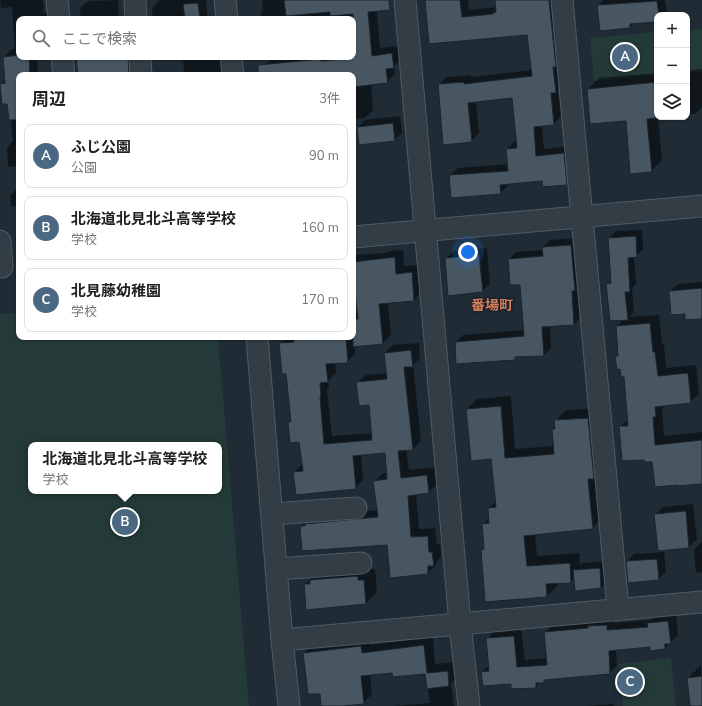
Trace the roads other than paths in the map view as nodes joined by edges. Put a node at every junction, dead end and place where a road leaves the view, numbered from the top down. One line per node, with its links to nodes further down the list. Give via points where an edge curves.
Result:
1 (57, 0): 6 (street)
2 (135, 0): 7 (street)
3 (225, 0): 8 (street)
4 (405, 0): 17 (street)
5 (562, 0): 16 (street)
6 (59, 16)
7 (136, 16)
8 (227, 16)
9 (62, 60): 12 (street)
10 (140, 60): 13 (street)
11 (231, 60): 14 (street)
12 (64, 72)
13 (141, 72)
14 (233, 72)
15 (702, 206): 16 (street)
16 (583, 217): 17 (street); 27 (street)
17 (426, 231): 18 (street); 28 (street)
18 (356, 237)
19 (0, 241): 20 (street)
20 (7, 267)
21 (257, 340): 23 (street)
22 (356, 508): 23 (street)
23 (272, 514): 25 (street)
24 (361, 563): 25 (street)
25 (276, 569): 29 (street)
26 (702, 602): 27 (street)
27 (618, 609): 28 (street)
28 (460, 624): 29 (street); 31 (street)
29 (282, 640): 30 (street)
30 (289, 706)
31 (469, 706)

